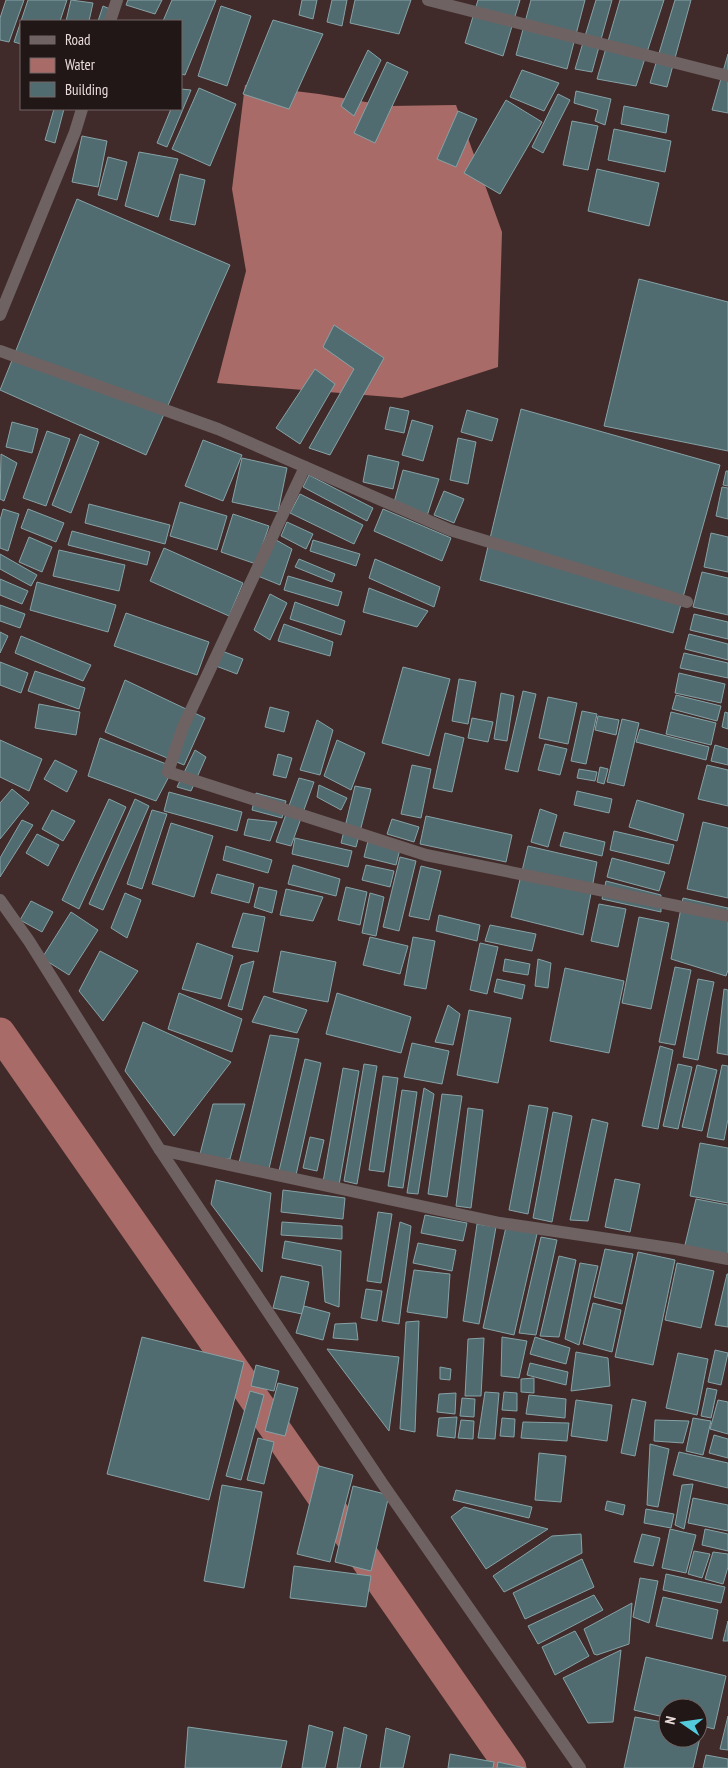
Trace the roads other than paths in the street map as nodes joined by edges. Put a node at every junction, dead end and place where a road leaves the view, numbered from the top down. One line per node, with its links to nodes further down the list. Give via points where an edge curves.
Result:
1 (117, 0): 3 (street)
2 (428, 0): 4 (street)
3 (110, 20)
4 (728, 76)
5 (82, 110): 6 (street)
6 (0, 315)
7 (0, 351): 8 (street, via 218,429)
8 (305, 467): 9 (street, via 450,530); 11 (street, via 183,727 168,772 426,855)
9 (687, 602)
10 (0, 900): 12 (street)
11 (728, 916)
12 (160, 1150): 13 (street, via 500,1223); 14 (street, via 382,1483)
13 (728, 1259)
14 (580, 1768)

